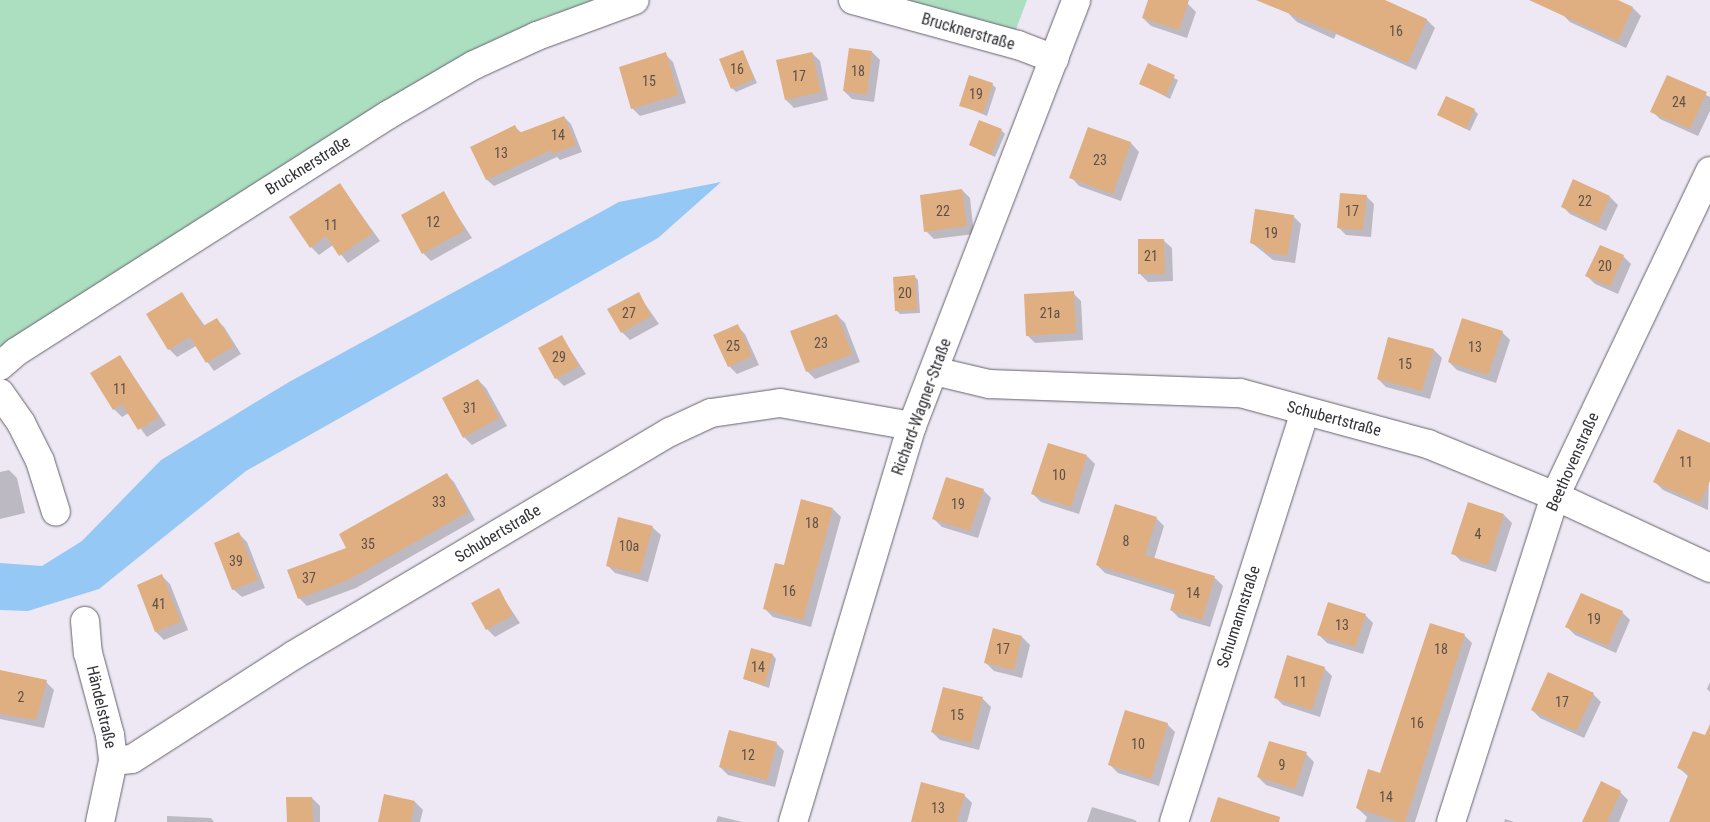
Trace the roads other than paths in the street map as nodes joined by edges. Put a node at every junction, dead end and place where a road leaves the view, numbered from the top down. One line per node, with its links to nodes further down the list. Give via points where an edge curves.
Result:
1 (635, 0): 6 (street, Brucknerstraße, via 537,36 474,66 348,141 16,352)
2 (853, 0): 4 (street, Brucknerstraße, via 1018,45)
3 (1076, 0): 4 (street, Richard-Wagner-Straße)
4 (1054, 59): 7 (street, Richard-Wagner-Straße)
5 (1710, 171): 11 (street, Beethovenstraße)
6 (0, 366)
7 (934, 371): 9 (street, Schubertstraße, via 989,384 1240,393); 10 (street, Richard-Wagner-Straße)
8 (0, 393): 12 (street, via 21,423 40,461)
9 (1305, 412): 11 (street, Schubertstraße, via 1428,444); 18 (street, Schumannstraße)
10 (912, 426): 15 (street, Schubertstraße, via 780,403 712,413 670,432 302,650 132,760); 17 (street, Richard-Wagner-Straße)
11 (1555, 496): 13 (street, Schubertstraße); 19 (street, Beethovenstraße)
12 (56, 512)
13 (1710, 568)
14 (84, 621): 15 (street, Händelstraße, via 88,653 110,735)
15 (113, 761): 16 (street, Händelstraße)
16 (100, 822)
17 (793, 822)
18 (1174, 822)
19 (1451, 822)

